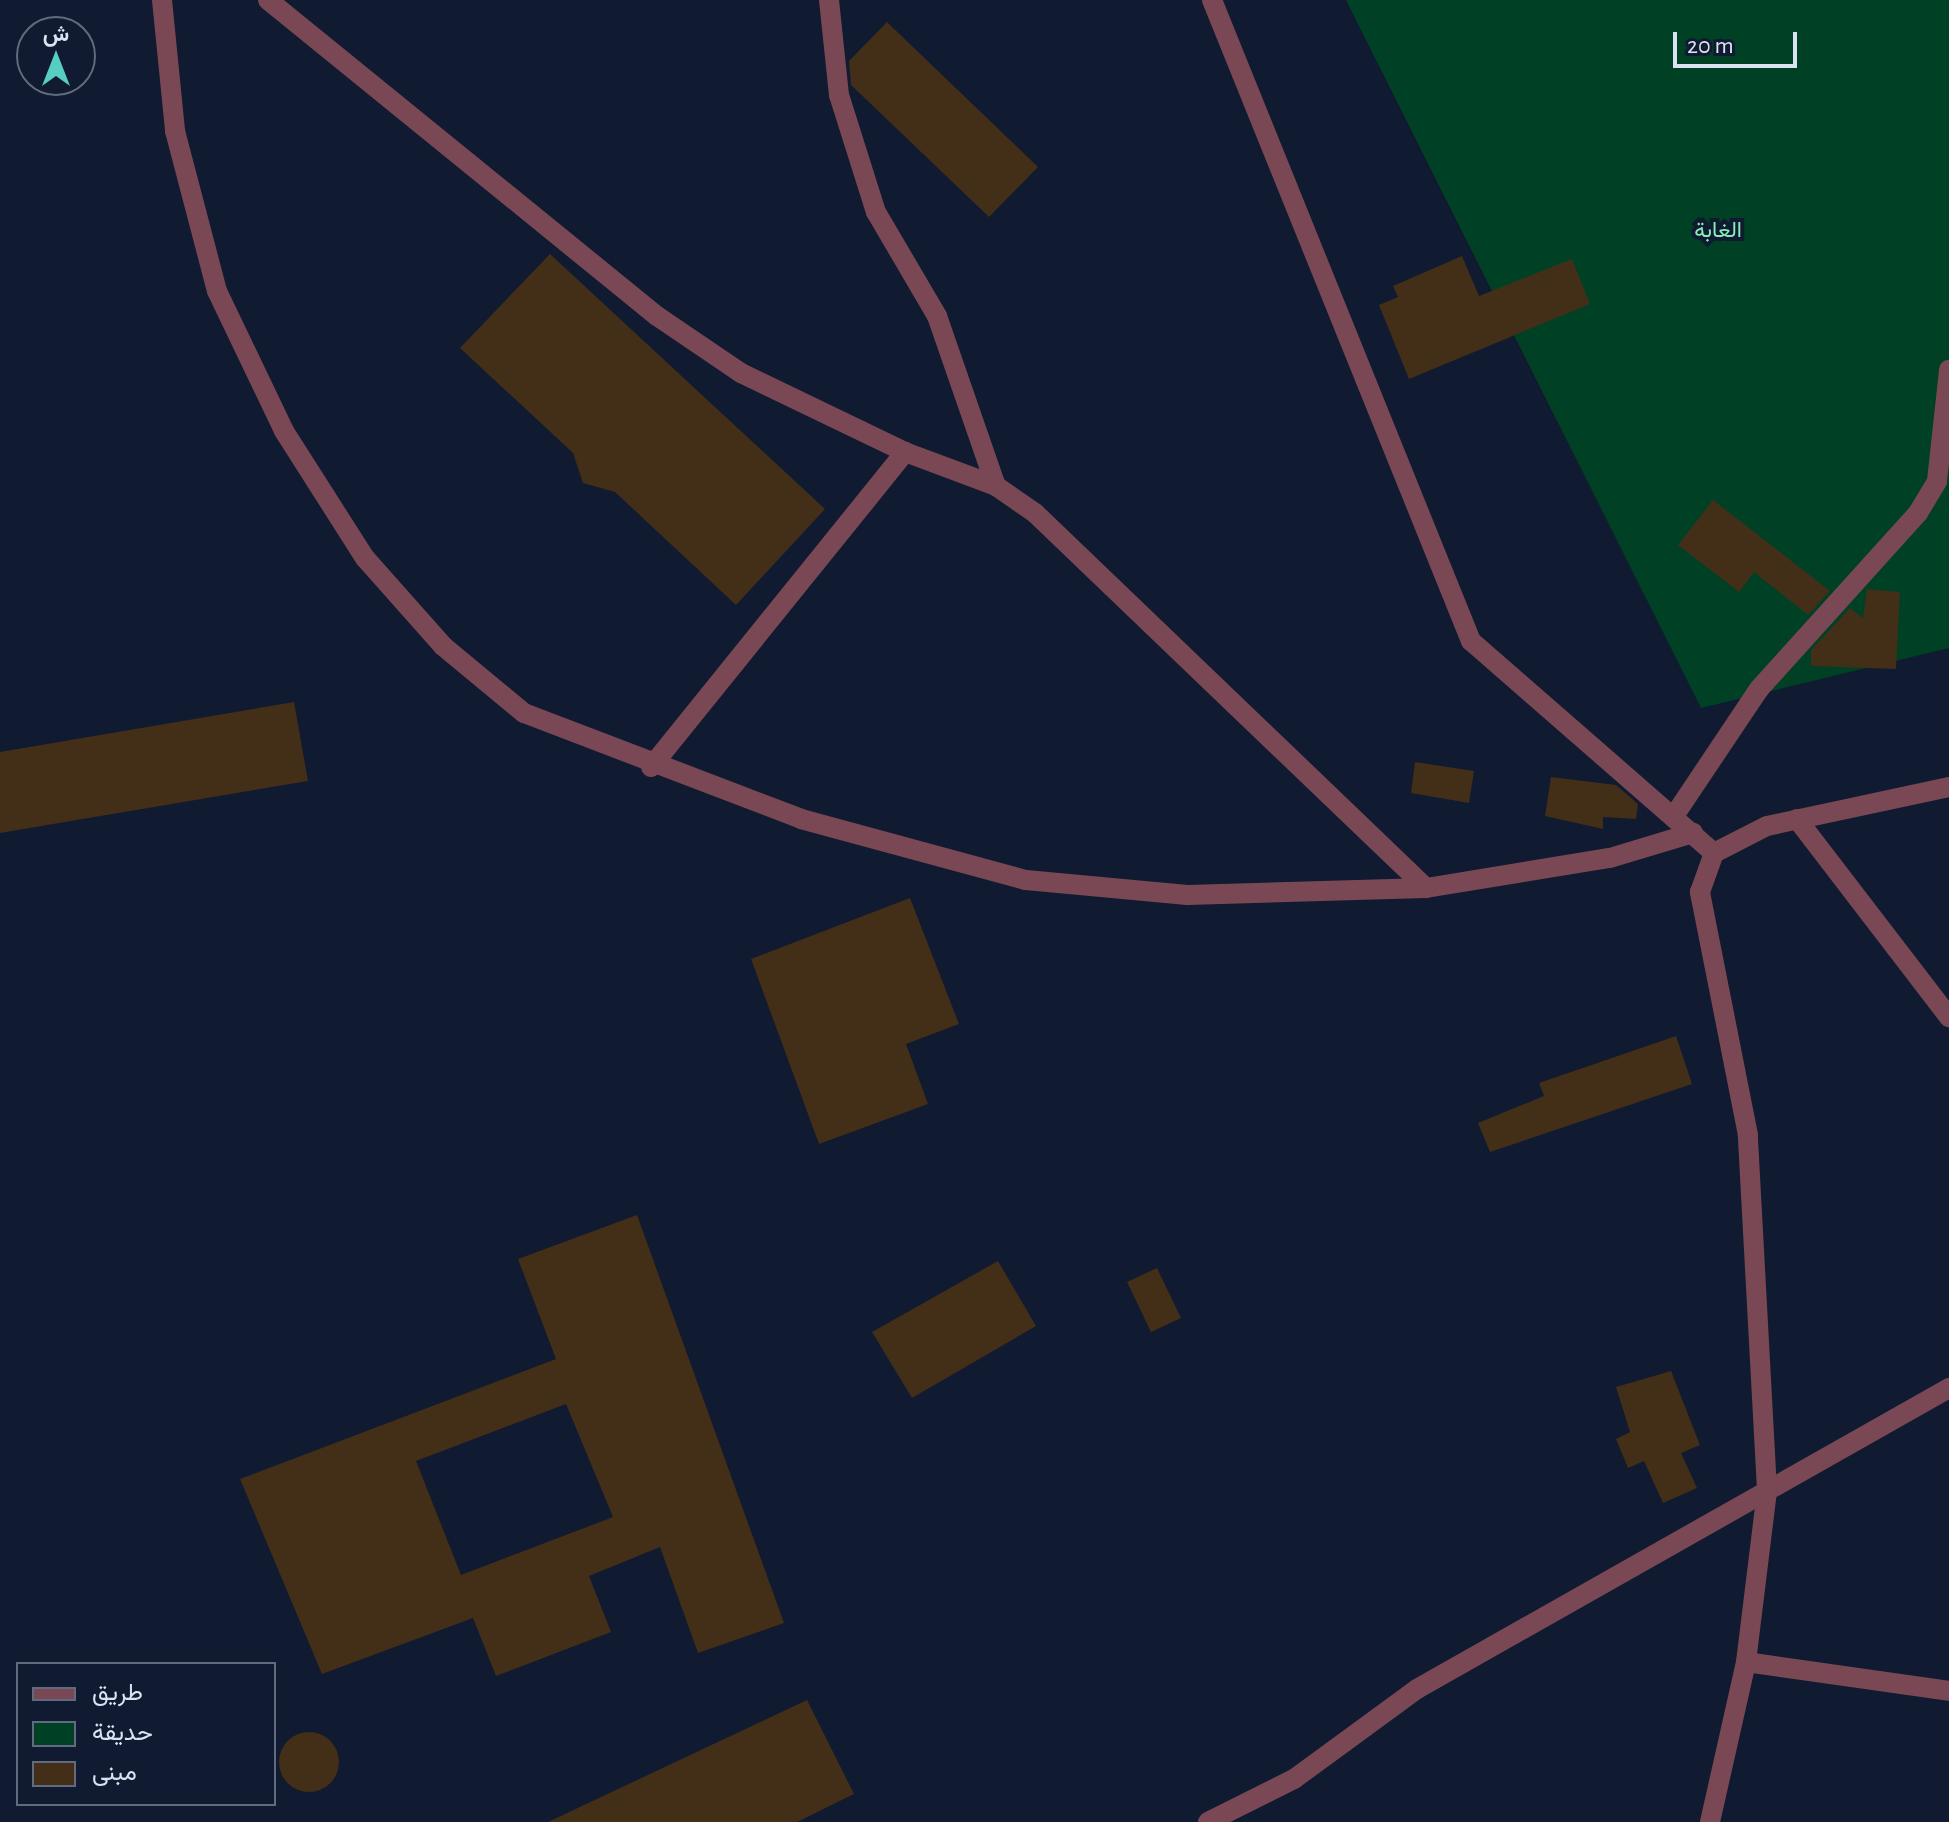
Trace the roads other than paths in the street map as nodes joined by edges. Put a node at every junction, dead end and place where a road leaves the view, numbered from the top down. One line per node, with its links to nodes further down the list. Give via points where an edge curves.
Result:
1 (162, 0): 8 (street, via 175,131 217,291 316,482 365,558 443,646 524,713)
2 (268, 0): 6 (street, via 657,316 741,373)
3 (829, 0): 7 (street, via 839,95 876,212 937,316)
4 (1212, 0): 10 (street, via 1471,641)
5 (1949, 370): 10 (street, via 1937,481 1918,513 1740,712)
6 (905, 452): 7 (street); 8 (street)
7 (996, 486): 14 (street, via 1035,513)
8 (651, 767): 14 (street, via 914,855 1026,880 1187,895)
9 (1949, 787): 11 (street)
10 (1674, 816): 12 (street)
11 (1797, 819): 13 (street); 15 (street)
12 (1693, 833): 13 (street); 14 (street, via 1610,858)
13 (1714, 853): 17 (street, via 1700,892 1748,1135)
14 (1426, 888)
15 (1949, 1017)
16 (1949, 1388): 17 (street)
17 (1767, 1490): 18 (street); 20 (street, via 1417,1689 1294,1779)
18 (1746, 1662): 19 (street); 21 (street)
19 (1949, 1691)
20 (1208, 1822)
21 (1710, 1822)

